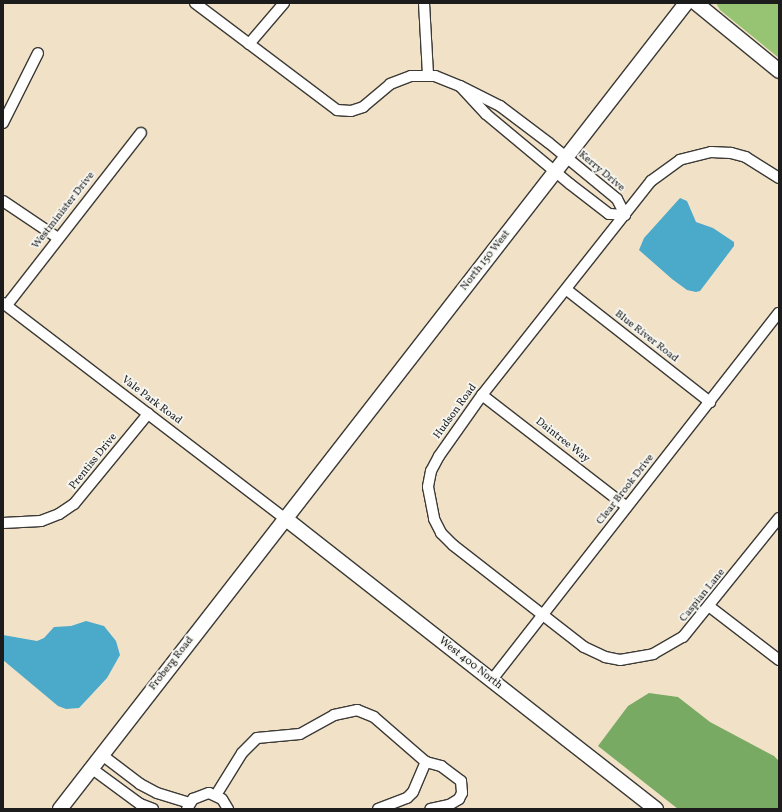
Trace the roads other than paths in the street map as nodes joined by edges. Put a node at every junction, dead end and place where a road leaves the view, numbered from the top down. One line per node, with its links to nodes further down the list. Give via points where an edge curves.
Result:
1 (195, 3): 6 (street)
2 (284, 3): 6 (street)
3 (424, 3): 9 (street)
4 (686, 3): 13 (main road, North 150 West)
5 (696, 3): 8 (main road)
6 (249, 44): 9 (street, via 326,104 341,111 364,107 396,80)
7 (38, 53): 11 (street)
8 (779, 71)
9 (428, 75): 10 (street, Kerry Drive)
10 (460, 86): 13 (street, Kerry Drive, via 500,106); 14 (street, via 486,114)
11 (3, 123)
12 (141, 133): 18 (street, Westminister Drive)
13 (566, 157): 14 (main road, North 150 West); 17 (street, Kerry Drive, via 617,199)
14 (555, 171): 17 (street, via 610,214); 27 (main road, North 150 West)
15 (779, 178): 17 (street, Hudson Road, via 746,157 732,153 695,155 667,168 651,181)
16 (3, 200): 18 (street)
17 (625, 215): 19 (street, Hudson Road)
18 (58, 238): 20 (street, Westminister Drive)
19 (567, 290): 22 (street, Hudson Road); 23 (street, Blue River Road)
20 (5, 304): 24 (street, Vale Park Road)
21 (779, 313): 23 (street, Clear Brook Drive)
22 (482, 395): 25 (street, Daintree Way); 30 (street, Hudson Road, via 431,471 428,487 429,504 441,533 453,545)
23 (710, 402): 25 (street, Clear Brook Drive)
24 (148, 414): 27 (street, Vale Park Road); 28 (street, Prentiss Drive, via 74,504 59,514 41,521)
25 (627, 507): 30 (street, Clear Brook Drive)
26 (779, 518): 29 (street, Caspian Lane)
27 (286, 519): 32 (main road, West 400 North); 33 (main road, Froberg Road)
28 (3, 523)
29 (710, 607): 30 (street, Caspian Lane, via 683,637 668,647 638,658 620,660 605,658 584,647); 31 (street)
30 (543, 615): 32 (street, Clear Brook Drive)
31 (779, 660)
32 (491, 681): 43 (main road, West 400 North)
33 (102, 755): 35 (main road, Froberg Road); 37 (street, via 156,793)
34 (426, 762): 36 (street, via 374,717 357,710 347,710 300,734 257,738 242,754); 41 (street, via 413,792 407,798); 42 (street, via 447,769 457,776 462,786 462,793 454,804)
35 (91, 768): 38 (main road, Froberg Road); 39 (street, via 140,804)
36 (216, 795): 37 (street, via 198,795); 40 (street)
37 (188, 806)
38 (60, 809)
39 (153, 809)
40 (228, 809)
41 (378, 809)
42 (430, 809)
43 (656, 809)

